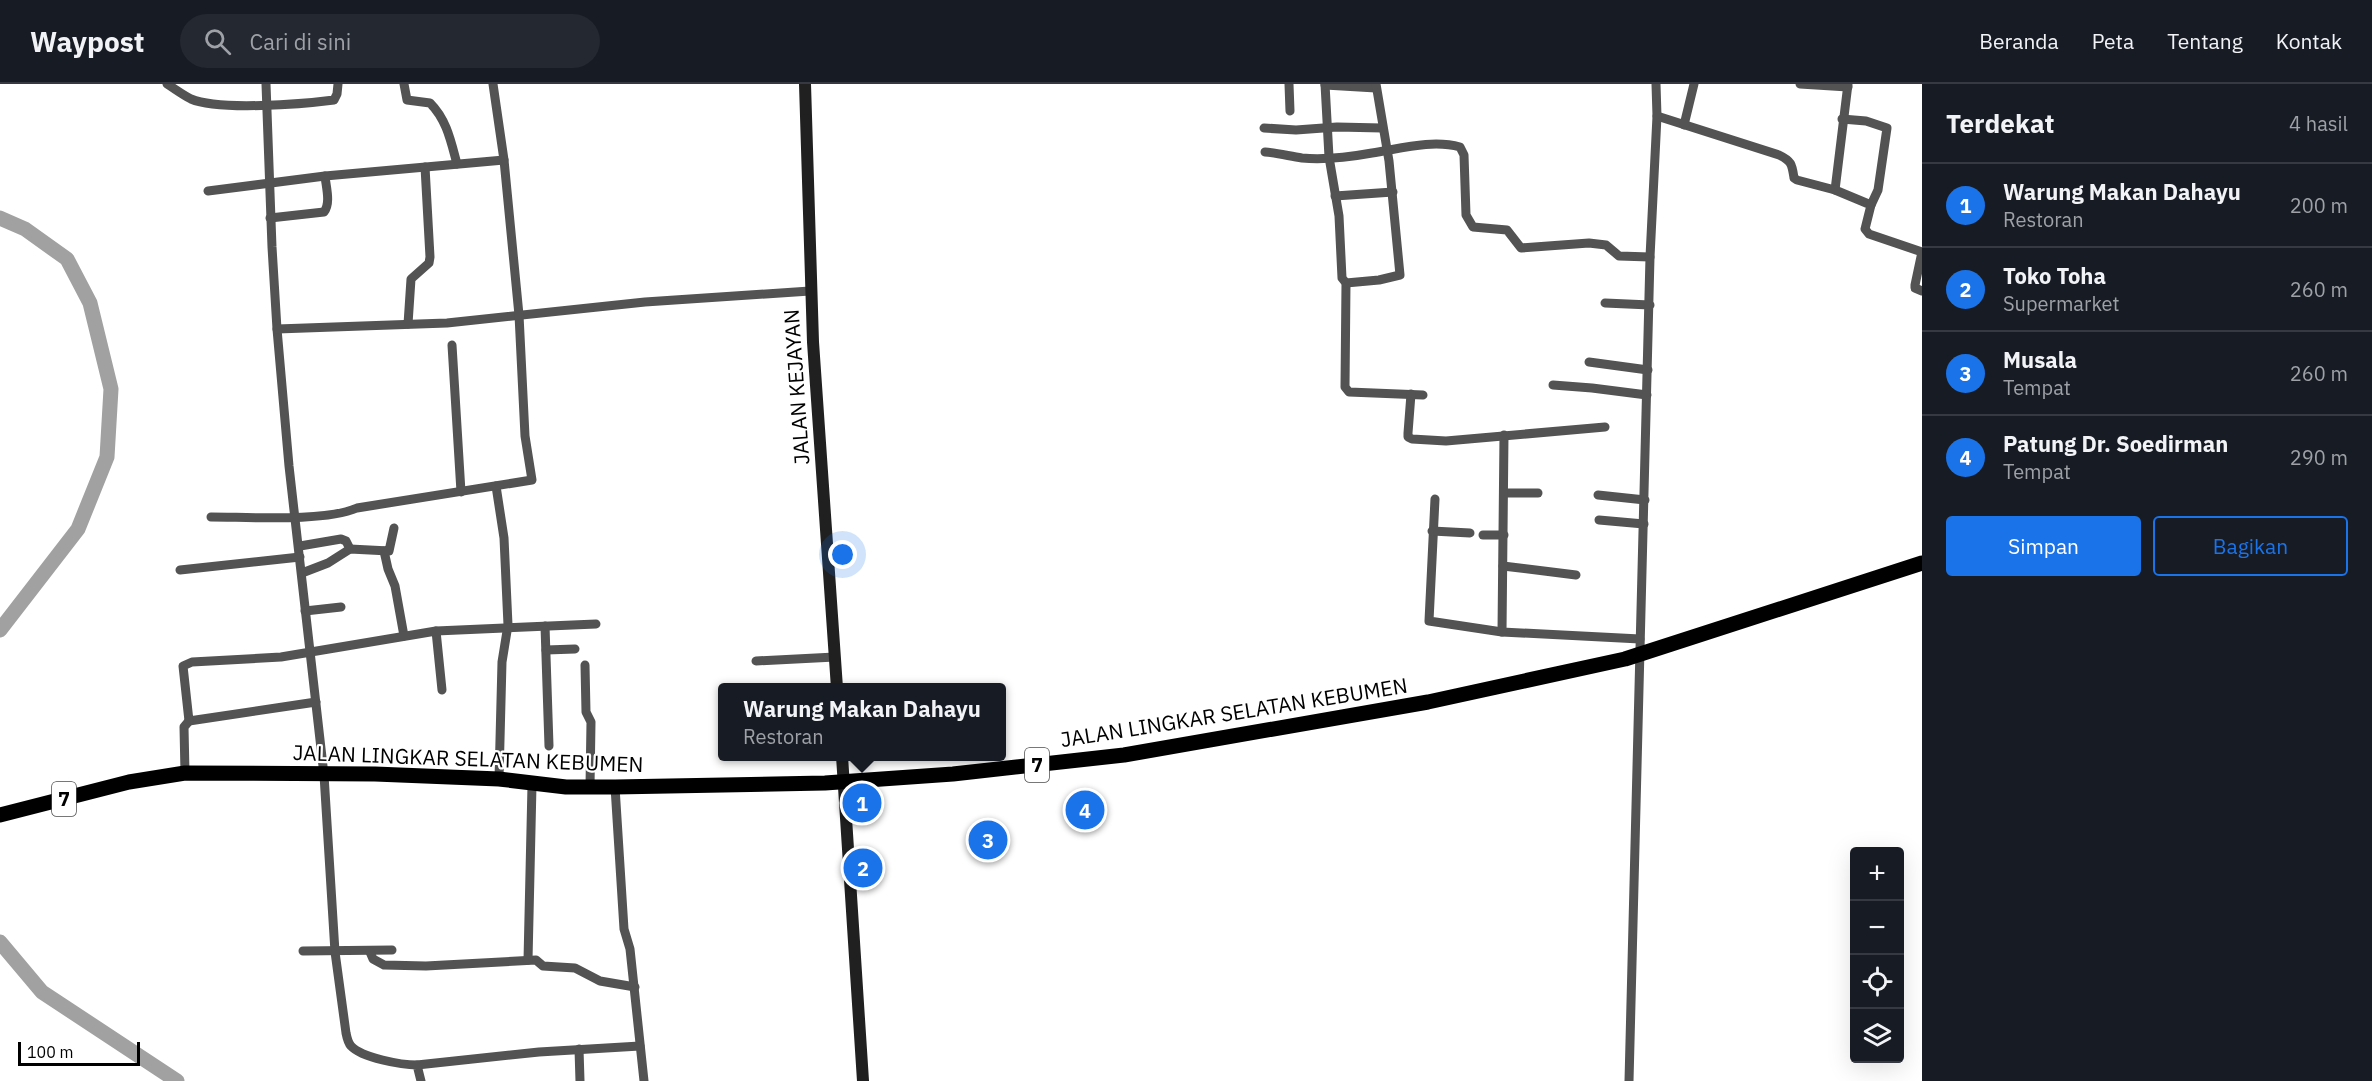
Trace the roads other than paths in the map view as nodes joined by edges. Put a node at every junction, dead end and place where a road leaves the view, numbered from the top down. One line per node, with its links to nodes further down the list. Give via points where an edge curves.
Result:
1 (167, 84): 14 (street, via 202,102)
2 (266, 84): 14 (street)
3 (338, 84): 14 (street, via 334,100)
4 (404, 84): 26 (street, via 407,100 430,103 442,117)
5 (493, 84): 25 (street)
6 (805, 84): 39 (main road, JALAN KEJAYAN)
7 (1289, 84): 15 (street)
8 (1656, 84): 16 (street)
9 (1694, 84): 18 (street)
10 (1800, 84): 12 (street)
11 (1325, 85): 13 (street); 20 (street)
12 (1848, 85): 17 (street)
13 (1376, 86): 21 (street)
14 (266, 106): 29 (street)
15 (1290, 111)
16 (1657, 116): 18 (street); 37 (street)
17 (1842, 119): 30 (street); 34 (street, via 1887,128 1878,190)
18 (1684, 125): 30 (street, via 1786,158 1794,178)
19 (1264, 128): 20 (street)
20 (1327, 128): 21 (street); 24 (street)
21 (1382, 128): 22 (street)
22 (1387, 150): 24 (street); 32 (street); 37 (street, via 1460,147 1464,155 1468,221 1477,228 1508,230 1521,248 1589,243 1606,245 1619,256)
23 (1264, 152): 24 (street, via 1302,158)
24 (1329, 157): 33 (street)
25 (504, 160): 26 (street); 43 (street)
26 (457, 164): 27 (street)
27 (425, 167): 28 (street); 44 (street, via 430,257 411,279)
28 (325, 176): 29 (street); 35 (street, via 324,212)
29 (269, 184): 31 (street); 35 (street)
30 (1835, 190): 34 (street)
31 (208, 191)
32 (1392, 192): 33 (street); 38 (street, via 1400,275)
33 (1335, 196): 38 (street, via 1342,278)
34 (1871, 205): 36 (street, via 1865,229 1869,234)
35 (270, 218): 45 (street)
36 (1922, 252): 40 (street, via 1915,288)
37 (1650, 257): 42 (street)
38 (1346, 283): 50 (street, via 1346,390)
39 (810, 291): 43 (street); 92 (main road, JALAN KEJAYAN)
40 (1922, 291)
41 (1605, 303): 42 (street)
42 (1650, 306): 48 (street)
43 (519, 315): 44 (street); 55 (street, via 525,433 532,475 528,482)
44 (408, 324): 45 (street)
45 (277, 329): 62 (street)
46 (452, 345): 56 (street)
47 (1589, 362): 48 (street)
48 (1648, 370): 52 (street)
49 (1554, 385): 52 (street)
50 (1411, 394): 51 (street); 54 (street, via 1410,438 1446,441)
51 (1423, 395)
52 (1647, 395): 61 (street)
53 (1605, 427): 54 (street)
54 (1504, 435): 57 (street)
55 (496, 486): 56 (street); 84 (street, via 504,538)
56 (461, 492): 62 (street, via 344,513)
57 (1505, 493): 58 (street); 70 (street)
58 (1538, 493)
59 (1598, 495): 61 (street)
60 (1434, 499): 67 (street)
61 (1645, 500): 65 (street)
62 (296, 516): 63 (street); 71 (street)
63 (211, 517)
64 (1599, 520): 65 (street)
65 (1644, 524): 88 (street)
66 (394, 528): 73 (street, via 390,549)
67 (1432, 531): 68 (street); 86 (street, via 1428,620)
68 (1470, 533)
69 (1484, 535): 70 (street)
70 (1504, 535): 76 (street)
71 (300, 546): 72 (street, via 341,539); 74 (street)
72 (350, 549): 73 (street); 78 (street)
73 (384, 550): 87 (street)
74 (300, 557): 77 (street); 78 (street)
75 (1922, 563): 88 (highway, JALAN LINGKAR SELATAN KEBUMEN / 7)
76 (1503, 566): 79 (street); 86 (street)
77 (180, 570)
78 (302, 573): 81 (street)
79 (1576, 575)
80 (341, 607): 81 (street)
81 (305, 611): 91 (street)
82 (596, 624): 83 (street)
83 (545, 626): 84 (street); 90 (street)
84 (508, 627): 85 (street); 103 (street, via 502,651)
85 (436, 631): 87 (street); 96 (street)
86 (1502, 632): 88 (street)
87 (404, 636): 91 (street)
88 (1640, 647): 104 (highway, JALAN LINGKAR SELATAN KEBUMEN / 7, via 1428,702 1124,755 953,774); 122 (street)
89 (575, 649): 90 (street)
90 (546, 650): 99 (street)
91 (309, 653): 97 (street); 98 (street, via 187,663 182,670)
92 (835, 657): 93 (street); 95 (main road, JALAN KEJAYAN)
93 (756, 661)
94 (585, 665): 106 (street, via 586,712 591,722)
95 (837, 683)
96 (442, 690)
97 (316, 702): 98 (street); 102 (street)
98 (189, 721): 101 (street, via 184,727)
99 (549, 746)
100 (842, 761): 104 (main road)
101 (185, 773): 102 (highway, JALAN LINGKAR SELATAN KEBUMEN / 7); 108 (highway, JALAN LINGKAR SELATAN KEBUMEN / 7)
102 (324, 775): 103 (highway, JALAN LINGKAR SELATAN KEBUMEN / 7); 111 (street)
103 (498, 779): 105 (highway, JALAN LINGKAR SELATAN KEBUMEN / 7)
104 (844, 781): 107 (highway, JALAN LINGKAR SELATAN KEBUMEN / 7); 121 (main road)
105 (532, 784): 106 (highway, JALAN LINGKAR SELATAN KEBUMEN / 7); 113 (street)
106 (590, 787): 107 (highway, JALAN LINGKAR SELATAN KEBUMEN / 7)
107 (615, 787): 114 (street, via 624,929)
108 (0, 815)
109 (392, 950): 112 (street)
110 (303, 951): 111 (street)
111 (335, 952): 112 (street); 117 (street, via 352,1047 393,1064)
112 (370, 952): 113 (street, via 373,959 384,965)
113 (528, 960): 114 (street, via 543,966 575,968 600,981)
114 (635, 987): 115 (street)
115 (640, 1046): 116 (street); 120 (street)
116 (579, 1049): 117 (street); 119 (street)
117 (417, 1065): 118 (street)
118 (421, 1081)
119 (580, 1081)
120 (644, 1081)
121 (863, 1081)
122 (1629, 1081)

